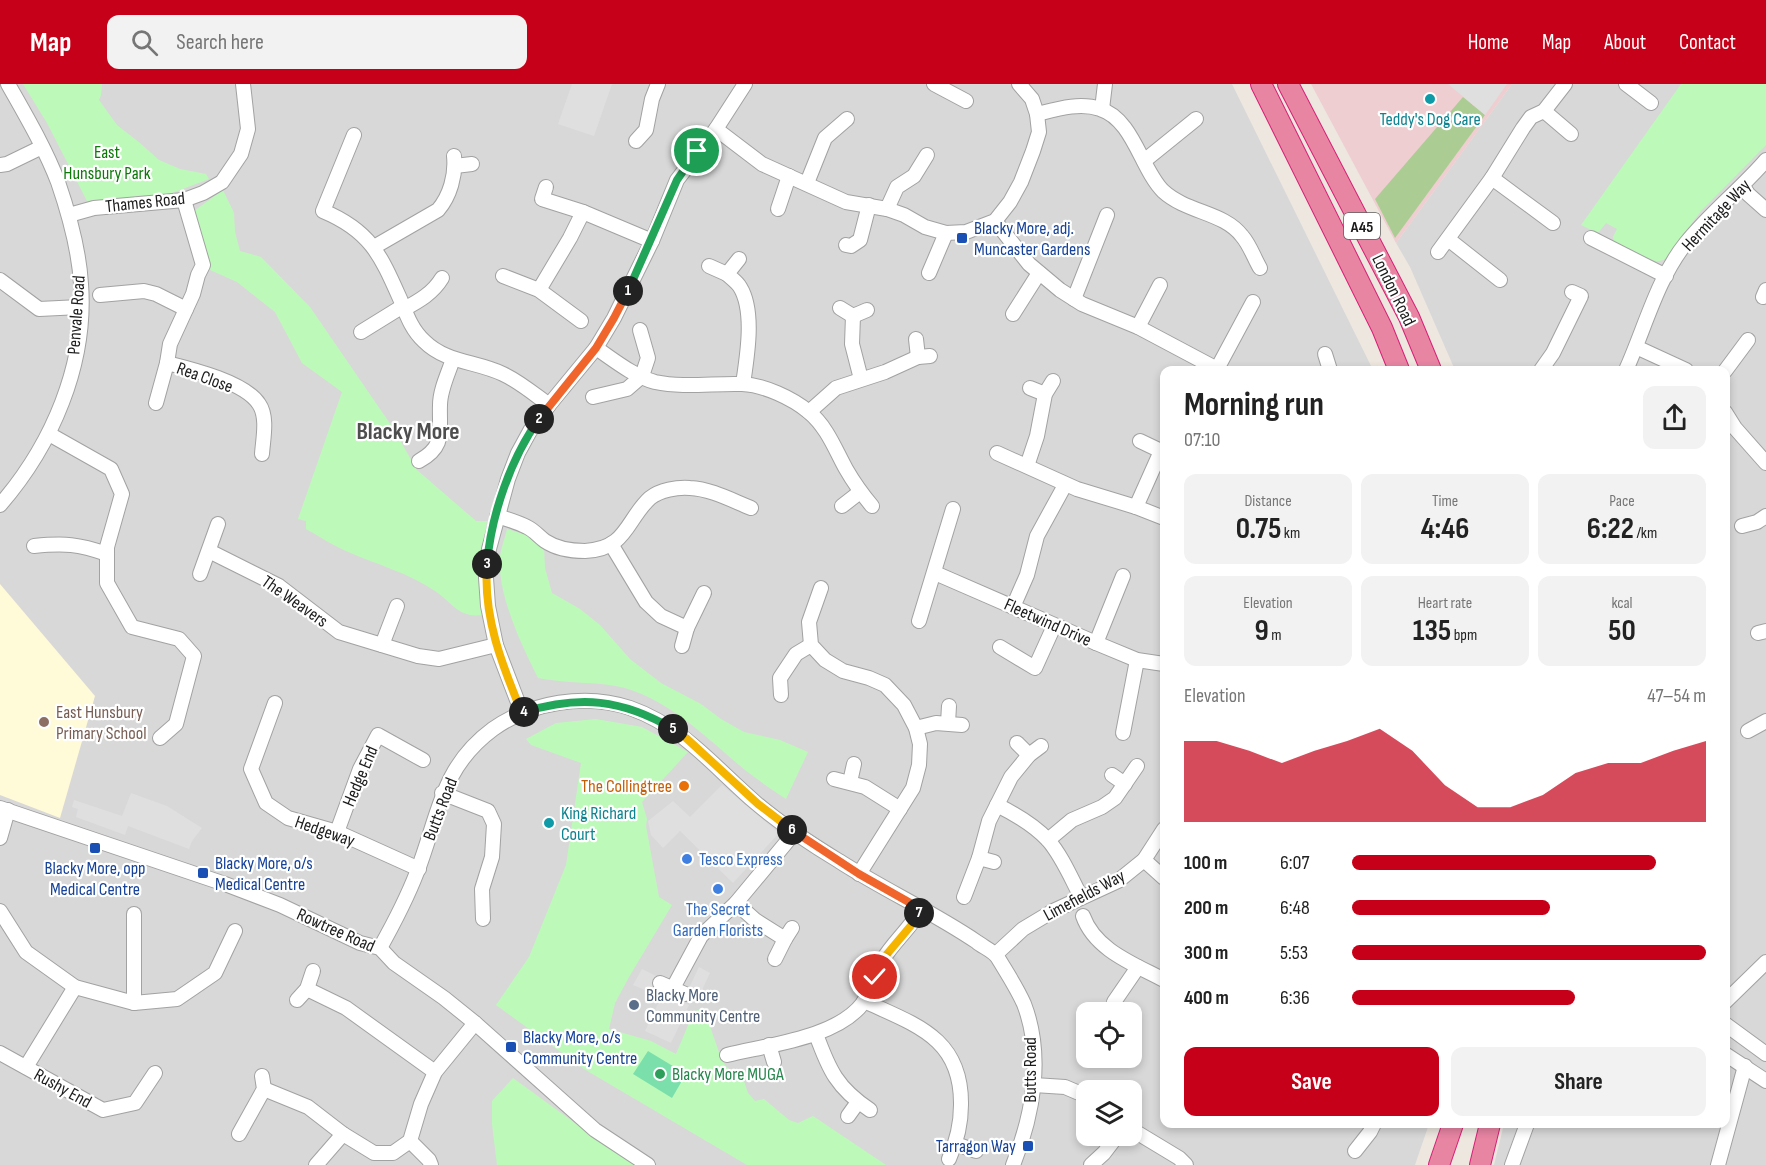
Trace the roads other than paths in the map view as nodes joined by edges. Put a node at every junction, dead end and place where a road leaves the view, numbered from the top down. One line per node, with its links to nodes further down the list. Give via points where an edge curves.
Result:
1 (8, 84): 23 (street, Penvale Road)
2 (243, 84): 33 (street, Thames Road, via 248,129 241,154 222,182)
3 (658, 84): 22 (street, via 646,130)
4 (745, 84): 19 (street)
5 (934, 84): 12 (street)
6 (1019, 84): 16 (street, via 1032,99)
7 (1104, 84): 14 (street)
8 (1261, 84): 89 (highway, London Road / A45)
9 (1288, 84): 90 (highway, London Road / A45, via 1409,317)
10 (1565, 84): 15 (street)
11 (1626, 84): 13 (street)
12 (966, 101)
13 (1651, 103)
14 (1102, 109): 16 (street, via 1071,107); 26 (street, via 1128,131)
15 (1544, 111): 20 (street); 30 (street, via 1531,117)
16 (1037, 114): 42 (street, via 1039,132 1021,182)
17 (847, 119): 31 (street, via 825,138)
18 (1196, 119): 26 (street)
19 (716, 129): 29 (street, via 762,164); 47 (street, via 677,180)
20 (1571, 134)
21 (354, 135): 49 (street, via 323,211 342,219)
22 (636, 141)
23 (42, 147): 28 (street); 40 (street, Penvale Road)
24 (927, 155): 36 (street, via 914,176 897,187)
25 (1766, 160): 32 (street, Hermitage Way)
26 (1144, 161): 53 (street, via 1162,190 1177,202 1218,218 1243,236)
27 (472, 164): 49 (street, via 454,161 445,201 438,210)
28 (0, 165)
29 (789, 176): 31 (street); 37 (street)
30 (1492, 178): 43 (street); 46 (street)
31 (807, 183): 35 (street, via 846,202)
32 (1743, 186): 38 (street); 58 (street, Hermitage Way, via 1686,243)
33 (184, 200): 40 (street, Thames Road, via 94,208); 71 (street, Rea Close, via 203,265)
34 (542, 200): 39 (street)
35 (869, 205): 36 (street); 48 (street, via 860,240 851,246)
36 (887, 208): 45 (street)
37 (778, 209)
38 (1766, 210)
39 (583, 212): 47 (street); 63 (street)
40 (69, 215): 68 (street, Penvale Road, via 80,275)
41 (1107, 215): 66 (street)
42 (995, 220): 45 (street, via 966,232); 55 (street)
43 (1553, 223)
44 (1608, 231): 58 (street, via 1596,241)
45 (946, 233): 54 (street)
46 (1448, 239): 50 (street); 61 (street)
47 (651, 241): 82 (street)
48 (846, 244)
49 (374, 247): 69 (street)
50 (1438, 252)
51 (739, 259): 56 (street)
52 (709, 266): 56 (street)
53 (1260, 268)
54 (928, 273)
55 (1039, 273): 66 (street); 73 (street)
56 (726, 274): 98 (street, via 739,286 745,299 748,335)
57 (503, 276): 63 (street)
58 (1666, 276): 81 (street, Hermitage Way)
59 (442, 278): 69 (street, via 419,302)
60 (0, 280): 68 (street, via 39,309)
61 (1500, 280)
62 (1160, 285): 76 (street)
63 (539, 290): 75 (street)
64 (1580, 292): 91 (street)
65 (100, 295): 71 (street, via 144,291)
66 (1074, 299): 76 (street)
67 (1254, 302): 87 (street)
68 (80, 307): 106 (street, Penvale Road, via 69,384)
69 (403, 308): 78 (street); 84 (street, via 423,340)
70 (840, 308): 74 (street)
71 (186, 309): 85 (street, Rea Close, via 170,344)
72 (867, 310): 74 (street)
73 (1013, 314)
74 (853, 316): 96 (street, via 852,344)
75 (581, 321)
76 (1138, 327): 86 (street)
77 (640, 330): 95 (street, via 648,358)
78 (361, 332)
79 (916, 339): 96 (street, via 924,356)
80 (1748, 340): 94 (street)
81 (1636, 347): 92 (street, Hermitage Way); 93 (street)
82 (596, 348): 95 (street); 103 (street)
83 (1325, 354): 88 (street)
84 (453, 359): 103 (street, via 503,374); 112 (street, via 440,404 437,446)
85 (167, 363): 102 (street, Rea Close); 111 (street, Rea Close, via 201,372 248,393 263,415)
86 (1211, 366)
87 (1220, 366)
88 (1329, 366)
89 (1397, 366)
90 (1429, 366)
91 (1544, 366)
92 (1628, 366)
93 (1677, 366)
94 (1729, 366)
95 (642, 376): 98 (street, via 675,385); 101 (street, via 627,389)
96 (861, 379): 104 (street, via 836,388)
97 (1053, 381): 100 (street)
98 (743, 384): 104 (street, via 761,387)
99 (1030, 388): 100 (street)
100 (1045, 394): 114 (street, via 1038,436)
101 (593, 397)
102 (156, 403)
103 (549, 405): 124 (street, via 518,453)
104 (808, 412): 117 (street, via 831,440)
105 (1730, 431): 113 (street)
106 (49, 434): 116 (street, Penvale Road, via 34,460); 132 (street, via 111,469 122,494)
107 (1140, 441): 108 (street)
108 (1160, 451)
109 (997, 453): 114 (street)
110 (1160, 453): 121 (street)
111 (262, 454)
112 (418, 461)
113 (1765, 461)
114 (1027, 466): 115 (street)
115 (1065, 484): 121 (street); 139 (street, via 1037,536 1027,575)
116 (5, 490): 118 (street, Penvale Road)
117 (860, 492): 119 (street); 120 (street)
118 (0, 505)
119 (842, 506)
120 (872, 506)
121 (1136, 507): 125 (street)
122 (751, 508): 129 (street, via 711,492 670,489 651,497 622,536)
123 (952, 509): 133 (street)
124 (497, 516): 129 (street, via 530,528 552,545 569,551 588,551); 145 (street, via 486,578)
125 (1160, 516)
126 (1766, 516): 128 (street)
127 (218, 524): 131 (street)
128 (1742, 526)
129 (611, 544): 142 (street, via 646,602 661,616)
130 (34, 546): 132 (street, via 64,543)
131 (209, 551): 134 (street); 144 (street, The Weavers, via 279,586 339,633)
132 (107, 554): 159 (street, via 107,583 132,627 179,639 194,657 176,724)
133 (935, 573): 139 (street, Fleetwind Drive); 140 (street)
134 (200, 574)
135 (1123, 576): 143 (street)
136 (821, 588): 146 (street, via 808,622)
137 (704, 593): 142 (street)
138 (397, 606): 144 (street)
139 (1013, 607): 141 (street, Fleetwind Drive)
140 (919, 621)
141 (1054, 626): 143 (street, Fleetwind Drive); 148 (street, via 1035,668)
142 (687, 628): 147 (street)
143 (1096, 643): 149 (street, Fleetwind Drive)
144 (382, 645): 145 (street, The Weavers, via 439,659)
145 (496, 645): 154 (street)
146 (811, 645): 151 (street, via 796,654 780,678); 156 (street, via 843,671 885,685 904,705)
147 (682, 646)
148 (1000, 647)
149 (1137, 660): 150 (street, Fleetwind Drive); 158 (street)
150 (1160, 663)
151 (781, 695)
152 (275, 703): 174 (street, Hedgeway, via 251,769 266,803 288,818)
153 (949, 706): 156 (street, via 955,724)
154 (522, 713): 170 (street, Butts Road, via 494,728 474,745 456,766); 175 (street, Butts Road, via 547,705 605,702 652,717 686,738)
155 (1766, 722): 157 (street)
156 (916, 728): 173 (street, via 919,765 913,788)
157 (1748, 731)
158 (1124, 733)
159 (160, 738)
160 (1017, 742): 162 (street)
161 (1041, 746): 162 (street)
162 (1029, 755): 171 (street, via 1011,777)
163 (423, 760): 174 (street, Hedge End, via 378,735 360,769)
164 (854, 764): 168 (street)
165 (1137, 765): 169 (street)
166 (1112, 775): 169 (street)
167 (834, 778): 168 (street)
168 (850, 782): 173 (street)
169 (1125, 784): 178 (street, via 1115,798 1072,820)
170 (442, 793): 182 (street, Butts Road); 191 (street, via 488,811 494,824 492,857 482,889)
171 (997, 805): 178 (street, via 1017,815); 179 (street)
172 (4, 809): 177 (street); 194 (street, Rowtree Road, via 225,884 360,943)
173 (900, 809): 183 (street)
174 (337, 832): 182 (street, Hedgeway)
175 (795, 832): 183 (street, Butts Road); 187 (street)
176 (1160, 835): 180 (street, Limefields Way)
177 (0, 838)
178 (1048, 840): 186 (street)
179 (979, 858): 181 (street); 185 (street)
180 (1144, 860): 184 (street); 186 (street, Limefields Way, via 1118,881)
181 (994, 862)
182 (418, 869): 194 (street, Butts Road)
183 (859, 874): 188 (street, Butts Road)
184 (1160, 874)
185 (964, 897)
186 (1081, 897): 195 (street, Limefields Way, via 1023,929)
187 (736, 903): 196 (street, via 755,920 788,934); 201 (street, via 701,936 679,991)
188 (921, 909): 195 (street, Butts Road); 206 (street, via 882,960)
189 (0, 911): 202 (street, via 26,952)
190 (134, 914): 208 (street)
191 (483, 919)
192 (235, 931): 208 (street, via 215,973 177,999)
193 (1074, 935): 198 (street, via 1085,922 1106,949)
194 (380, 948): 209 (street, Rowtree Road, via 394,963)
195 (996, 954): 223 (street, Butts Road, via 1024,1004 1034,1054)
196 (775, 959)
197 (1766, 962): 204 (street)
198 (1138, 967): 200 (street); 207 (street)
199 (313, 971): 203 (street)
200 (1160, 978)
201 (660, 983)
202 (75, 987): 208 (street); 219 (street, Rushy End)
203 (307, 989): 205 (street); 220 (street, via 346,1008)
204 (1730, 997)
205 (297, 1000)
206 (864, 1001): 211 (street, via 850,1017); 237 (street, via 921,1029 955,1063 961,1094)
207 (1114, 1002)
208 (134, 1003)
209 (475, 1023): 220 (street); 244 (street, Rowtree Road, via 595,1130)
210 (1730, 1028): 214 (street)
211 (816, 1034): 212 (street); 225 (street, via 836,1081 864,1106)
212 (769, 1045): 215 (street); 217 (street)
213 (0, 1053): 219 (street, Rushy End)
214 (1766, 1054)
215 (727, 1055)
216 (1730, 1057): 218 (street)
217 (774, 1062)
218 (1744, 1066): 222 (street); 226 (street)
219 (26, 1067): 221 (street, Rushy End, via 103,1110 135,1103)
220 (435, 1072): 236 (street)
221 (155, 1073)
222 (1766, 1081)
223 (1034, 1085): 224 (street); 245 (street, Butts Road, via 1022,1143)
224 (1076, 1092)
225 (848, 1116)
226 (1730, 1119)
227 (1372, 1128): 240 (street)
228 (1452, 1128): 248 (highway)
229 (1462, 1128): 249 (highway)
230 (1489, 1128): 250 (highway)
231 (1526, 1128): 251 (street)
232 (1728, 1128): 252 (street)
233 (239, 1134): 234 (street, via 263,1083 308,1107)
234 (343, 1134): 236 (street, via 374,1153 393,1153); 242 (street)
235 (1142, 1136): 247 (street)
236 (410, 1141): 243 (street)
237 (956, 1144): 239 (street); 241 (street)
238 (1109, 1146): 246 (street)
239 (976, 1151)
240 (1354, 1151)
241 (949, 1159)
242 (316, 1165)
243 (431, 1165)
244 (648, 1165)
245 (1013, 1165)
246 (1092, 1165)
247 (1186, 1165)
248 (1439, 1165)
249 (1454, 1165)
250 (1480, 1165)
251 (1512, 1165)
252 (1718, 1165)

